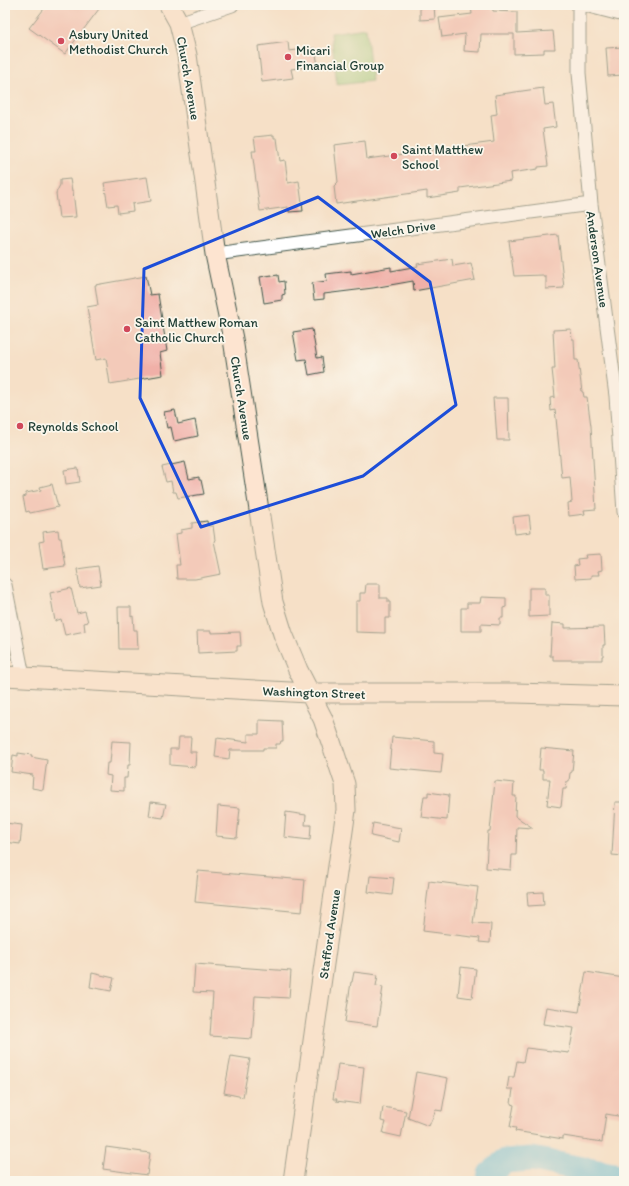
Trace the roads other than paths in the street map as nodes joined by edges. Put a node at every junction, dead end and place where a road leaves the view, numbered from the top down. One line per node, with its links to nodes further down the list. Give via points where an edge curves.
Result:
1 (169, 5): 6 (main road, Church Avenue)
2 (232, 5): 6 (street)
3 (579, 5): 7 (street, Anderson Avenue, via 579,73)
4 (585, 5): 5 (street)
5 (624, 15)
6 (179, 23): 8 (main road, Church Avenue, via 187,55)
7 (591, 204): 8 (street, Welch Drive); 9 (street, Anderson Avenue)
8 (215, 254): 13 (main road, Church Avenue, via 233,339 273,602)
9 (620, 395): 10 (street, Anderson Avenue)
10 (624, 512)
11 (5, 585): 12 (street)
12 (14, 676): 13 (main road, Washington Street)
13 (308, 693): 14 (main road, Washington Street); 15 (main road, Stafford Avenue, via 323,719 345,784 346,810)
14 (624, 696)
15 (293, 1181)

